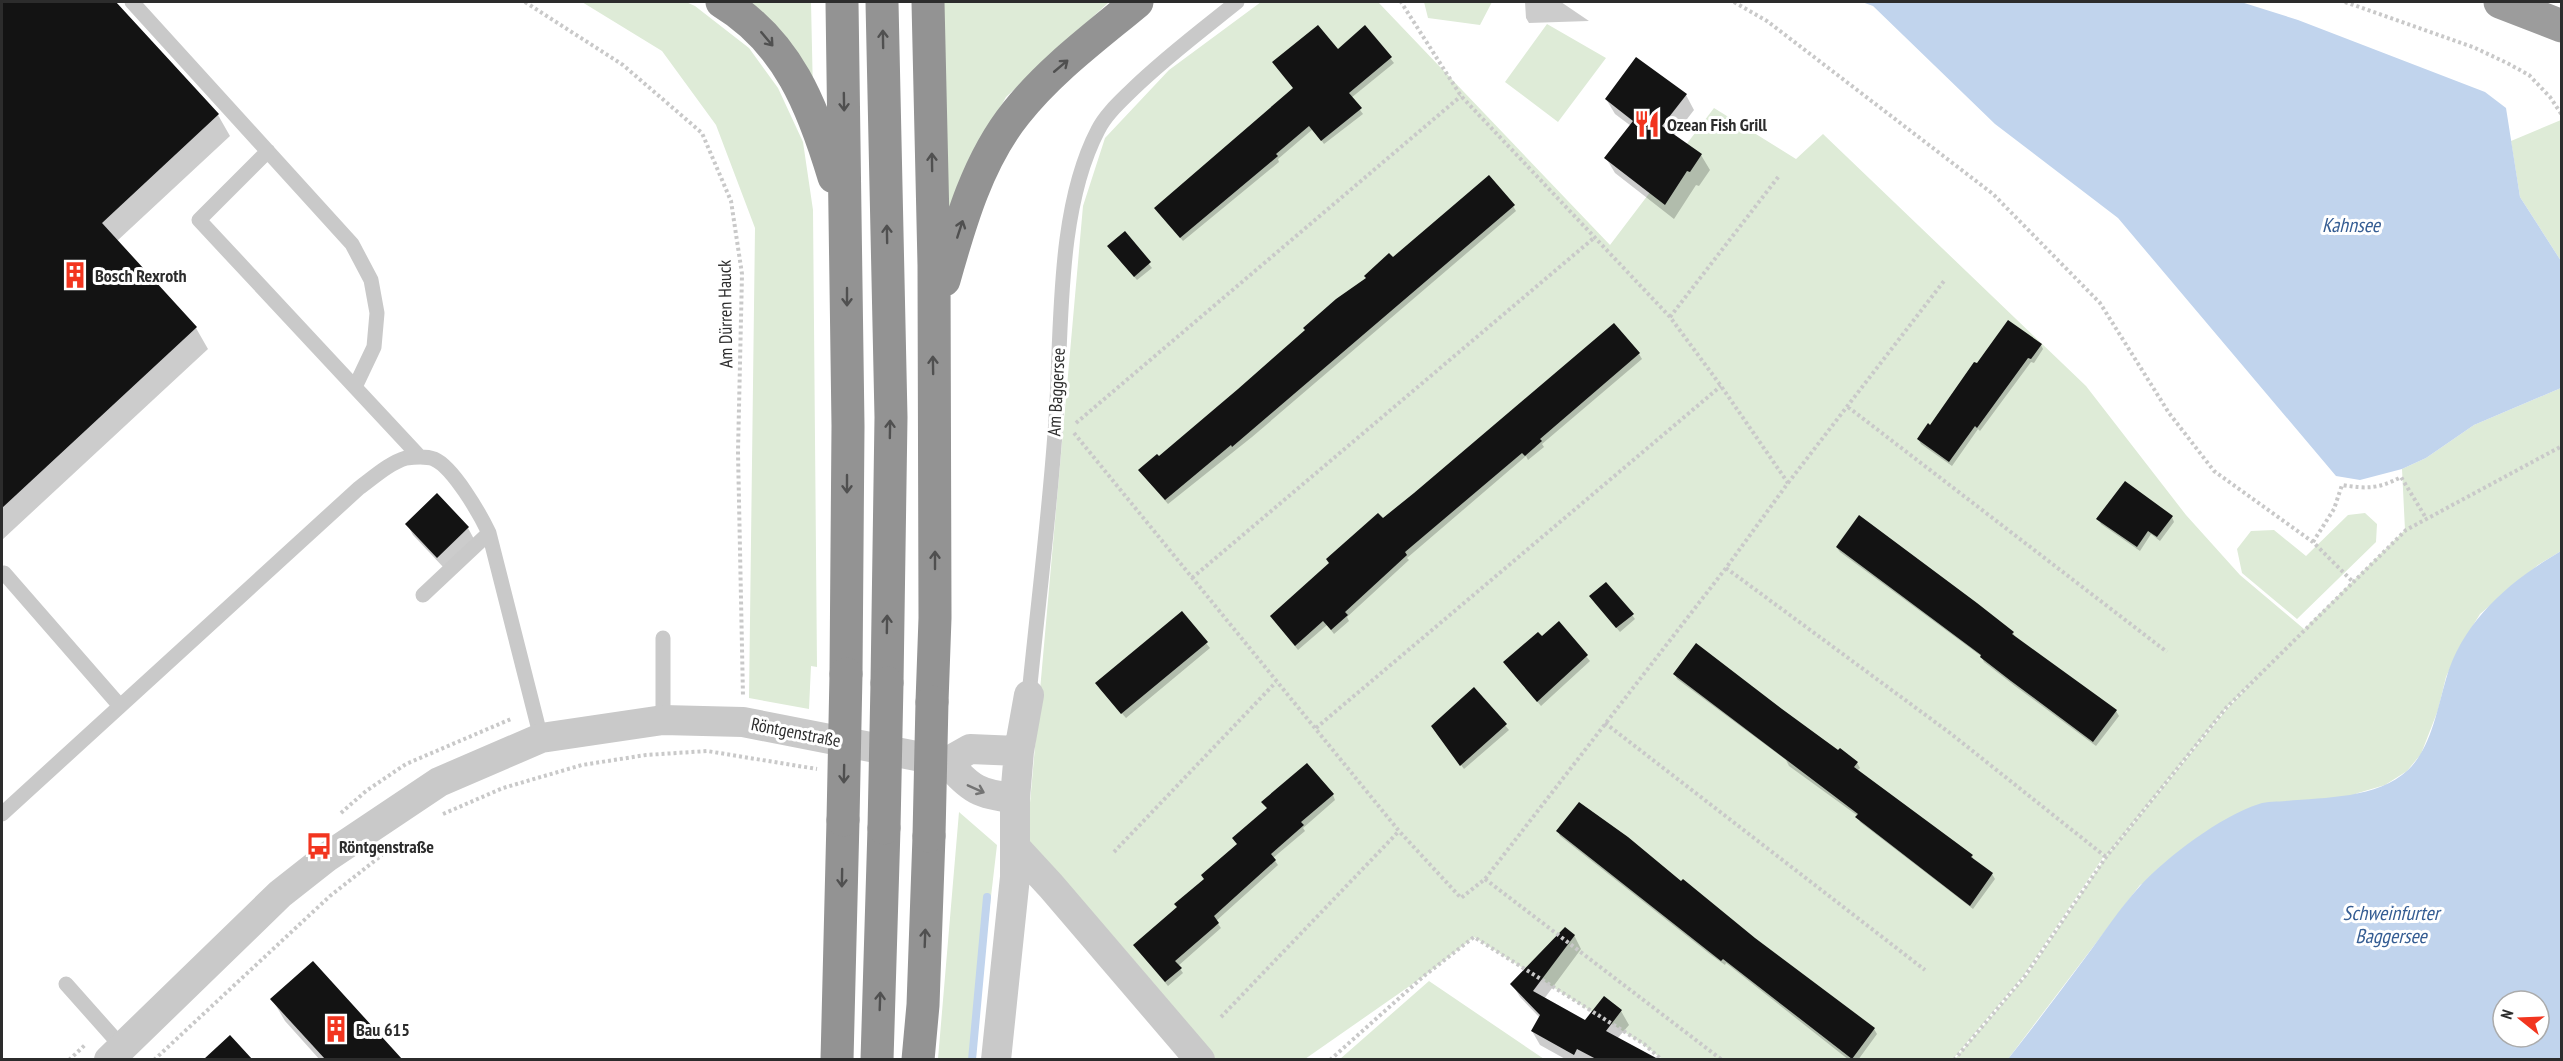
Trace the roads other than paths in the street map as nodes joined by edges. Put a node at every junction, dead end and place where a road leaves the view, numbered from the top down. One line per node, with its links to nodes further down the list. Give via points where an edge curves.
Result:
1 (132, 2): 10 (lane)
2 (723, 2): 11 (highway, one-way to 11, via 765,34 801,86 822,135)
3 (842, 2): 11 (highway, one-way to 11)
4 (882, 2): 31 (highway, one-way to 4, bridge, via 891,417)
5 (928, 2): 12 (highway, one-way to 5)
6 (1137, 2): 12 (highway, one-way to 6, via 968,203 988,158 1015,114 1048,76)
7 (1237, 2): 19 (lane, Am Baggersee, via 1164,59 1116,105 1098,128 1086,159 1076,194 1062,288 1056,418)
8 (2500, 2): 9 (highway)
9 (2562, 26)
10 (268, 151): 13 (lane, via 352,244 371,280 377,312 374,348); 13 (lane, via 199,220)
11 (846, 217): 30 (highway, one-way to 30, bridge, via 846,674)
12 (932, 325): 32 (highway, one-way to 12, bridge, via 929,836 935,562)
13 (355, 387): 14 (lane)
14 (420, 457): 15 (lane, via 444,465 477,507); 20 (lane, via 390,466 359,488)
15 (489, 533): 17 (lane); 22 (lane)
16 (4, 573): 20 (lane)
17 (423, 595)
18 (663, 638): 21 (lane)
19 (1029, 695): 23 (street, Am Baggersee)
20 (120, 706): 26 (lane)
21 (663, 720): 22 (street, Röntgenstraße); 24 (street, Röntgenstraße, via 743,722)
22 (538, 726): 29 (street, Röntgenstraße, via 439,782 327,857 280,894)
23 (1019, 751): 24 (street, via 970,749); 25 (street, Am Baggersee)
24 (947, 762): 25 (street, one-way to 25, via 966,784 992,796)
25 (1015, 798): 27 (street, Am Baggersee)
26 (2, 814)
27 (1015, 847): 33 (street, Am Baggersee); 34 (street)
28 (66, 984): 29 (lane)
29 (112, 1045)
30 (837, 1059)
31 (877, 1059)
32 (918, 1059)
33 (996, 1059)
34 (1200, 1059)

